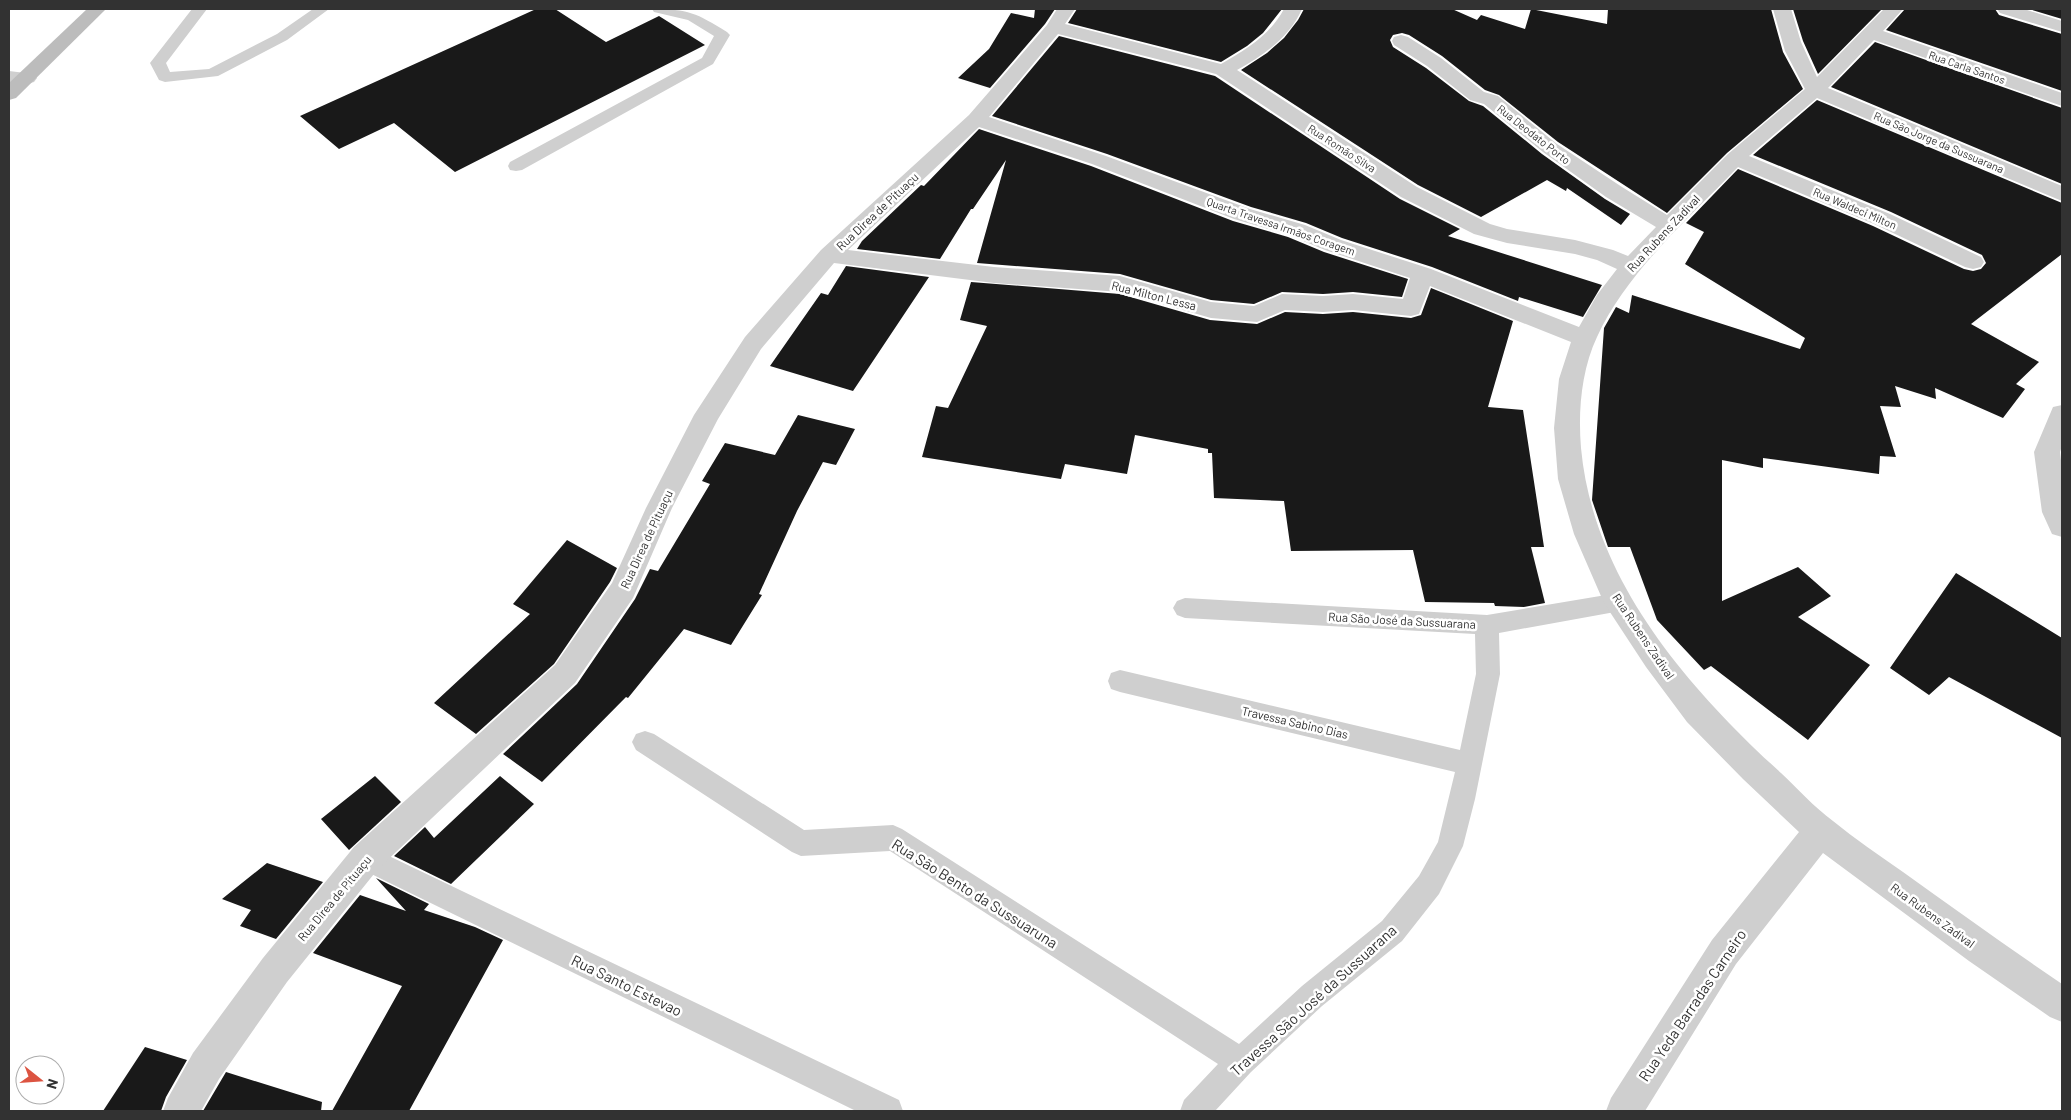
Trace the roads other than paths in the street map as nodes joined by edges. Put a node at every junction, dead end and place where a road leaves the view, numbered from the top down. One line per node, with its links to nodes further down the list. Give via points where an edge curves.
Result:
1 (98, 9): 14 (main road)
2 (200, 9): 3 (lane, via 158,63 165,78 212,74 282,37)
3 (322, 9)
4 (659, 9): 20 (lane, via 693,17 722,34 708,61)
5 (1293, 9): 13 (street, via 1276,36 1263,48)
6 (1782, 9): 15 (street, via 1789,40)
7 (1894, 9): 11 (street, Rua Rubens Zadival)
8 (2006, 9): 10 (street)
9 (1060, 18): 13 (street, Rua Romão Silva, via 1071,31); 18 (street, Rua Direa de Pituaçu)
10 (2062, 27)
11 (1871, 33): 15 (street, Rua Rubens Zadival); 17 (street, Rua Carla Santos)
12 (1400, 41): 22 (street, Rua Deodato Porto, via 1434,62 1477,96 1491,100 1550,148)
13 (1223, 70): 25 (street, Rua Romão Silva, via 1409,192 1458,218 1507,236 1575,247)
14 (18, 77): 16 (main road)
15 (1815, 90): 19 (street, Rua Rubens Zadival); 21 (street, Rua São Jorge da Sussuarana)
16 (9, 94)
17 (2062, 100)
18 (976, 119): 23 (street, Rua Direa de Pituaçu); 26 (street, Quarta Travessa Irmãos Coragem)
19 (1735, 158): 22 (street, Rua Rubens Zadival); 24 (street, Rua Waldeci Milton, via 1882,219)
20 (516, 166)
21 (2062, 194)
22 (1669, 226): 25 (street, Rua Rubens Zadival)
23 (829, 255): 26 (street, Rua Milton Lessa, via 994,275 1120,284 1211,310 1257,314 1282,302 1353,302 1411,308); 37 (street, Rua Direa de Pituaçu, via 753,343 712,407 659,508 623,590 565,674)
24 (1973, 262)
25 (1631, 266): 27 (street, Rua Rubens Zadival)
26 (1422, 274): 27 (street, Quarta Travessa Irmãos Coragem)
27 (1584, 338): 30 (street, Rua Rubens Zadival, via 1571,379 1568,408 1572,479 1588,534)
28 (2062, 414): 29 (street, via 2047,452 2055,512)
29 (2062, 526)
30 (1618, 603): 32 (lane, Rua São José da Sussuarana); 36 (street, Rua Rubens Zadival, via 1698,712)
31 (1185, 608): 32 (lane, Rua São José da Sussuarana)
32 (1487, 625): 35 (lane, Travessa São José da Sussuarana, via 1488,674)
33 (1120, 681): 35 (lane, Travessa Sabino Dias)
34 (645, 742): 39 (lane, Rua São Bento da Sussuaruna, via 801,843 893,838)
35 (1470, 764): 39 (lane, Travessa São José da Sussuarana, via 1450,846 1429,885 1392,931 1312,996)
36 (1820, 831): 38 (street, Rua Rubens Zadival); 43 (street, Rua Yeda Barradas Carneiro, via 1724,952)
37 (366, 858): 40 (street, Rua Direa de Pituaçu, via 276,970 206,1066); 41 (lane, Rua Santo Estevao)
38 (2062, 1005)
39 (1241, 1062): 42 (lane, Travessa São José da Sussuarana)
40 (181, 1111)
41 (888, 1111)
42 (1195, 1111)
43 (1624, 1111)

